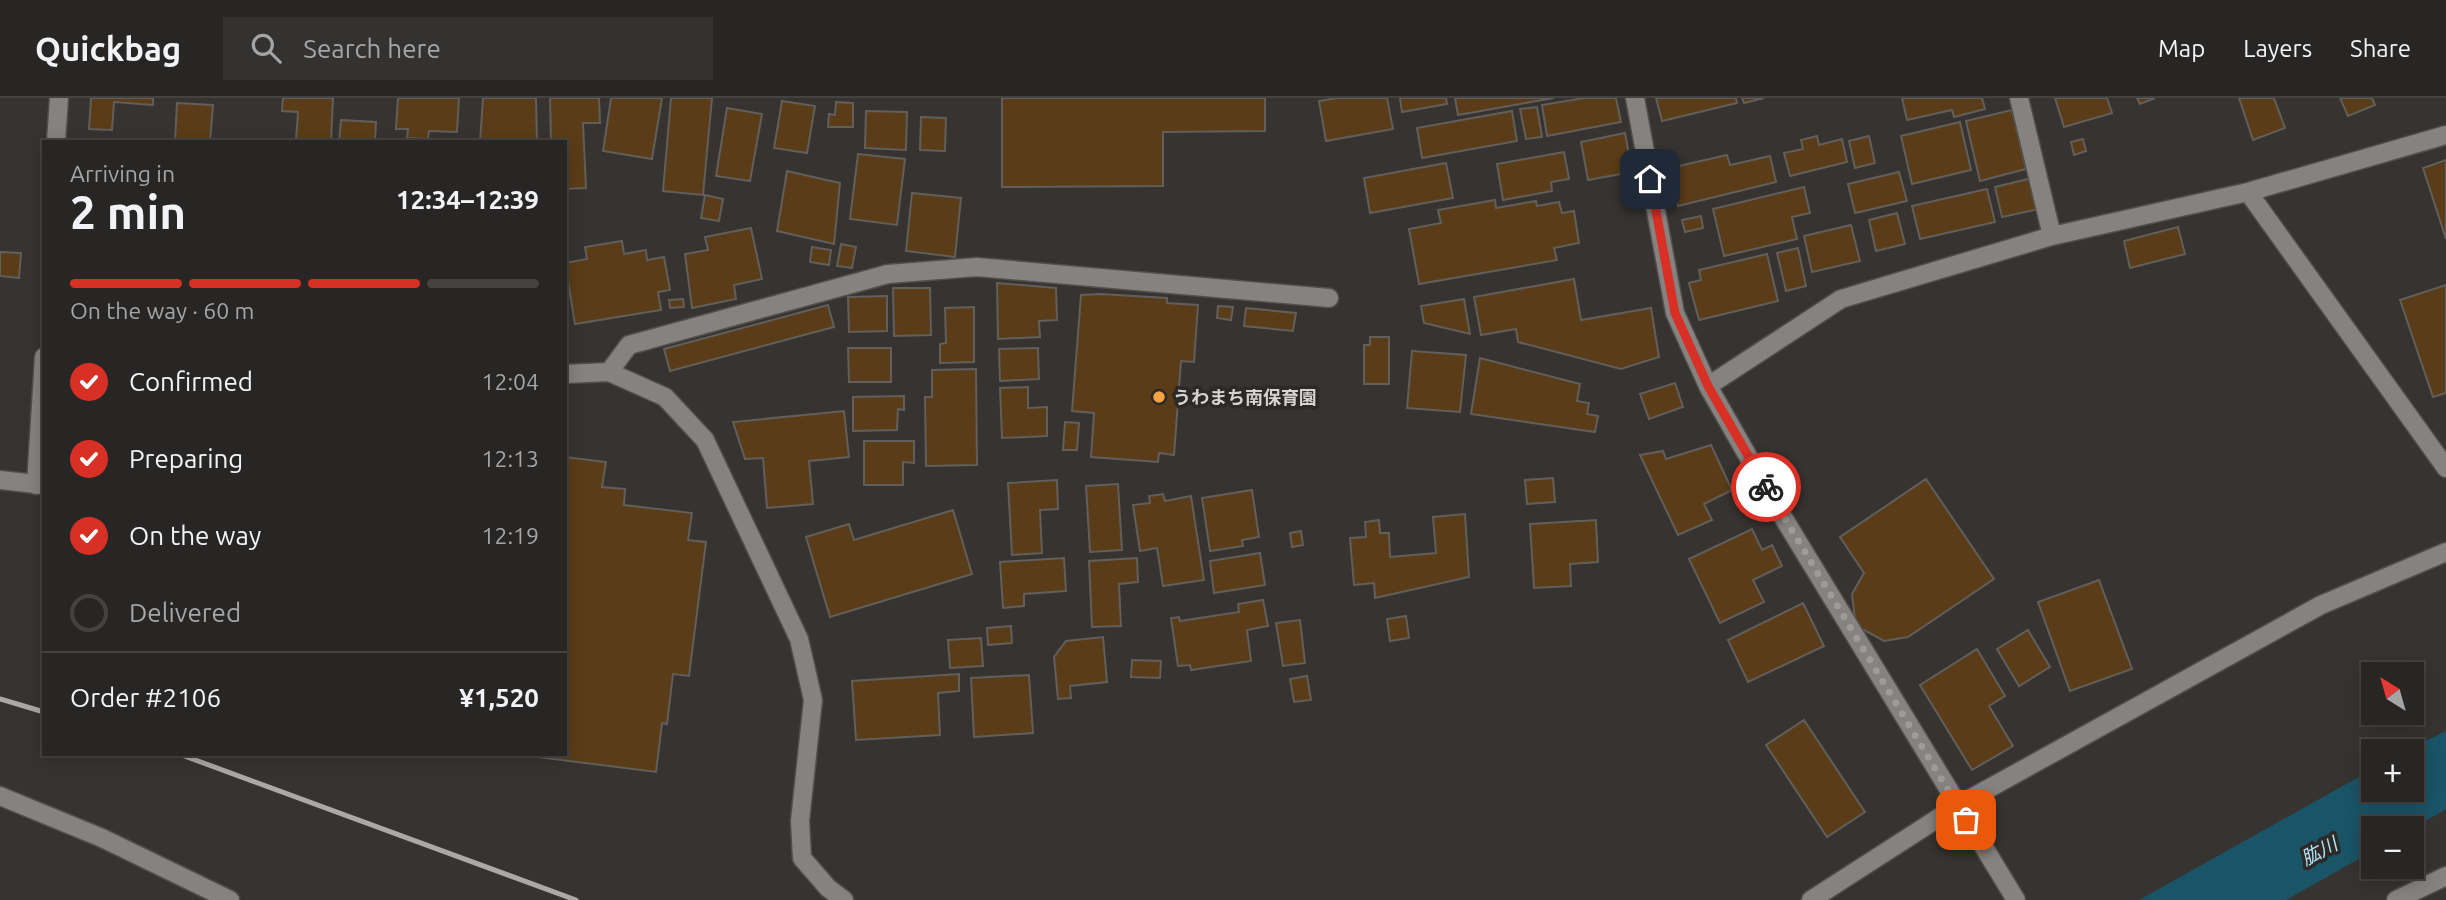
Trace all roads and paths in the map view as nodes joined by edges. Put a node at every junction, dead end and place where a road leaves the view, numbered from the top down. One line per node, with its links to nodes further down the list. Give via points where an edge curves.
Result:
1 (59, 98): 5 (street)
2 (1635, 98): 11 (street, via 1675,313)
3 (2019, 98): 7 (street)
4 (2446, 135): 6 (street)
5 (56, 140)
6 (2248, 192): 7 (street); 13 (street)
7 (2052, 236): 11 (street, via 1841,299)
8 (1329, 298): 9 (street, via 977,267 888,274 629,345)
9 (609, 372): 10 (street); 21 (street, via 665,397 705,440 799,639 813,701 800,821 802,858)
10 (567, 373)
11 (1708, 386): 18 (street)
12 (42, 421): 15 (street)
13 (2446, 468)
14 (0, 480): 15 (street)
15 (40, 485)
16 (2446, 552): 18 (street, via 2321,605)
17 (0, 796): 20 (street, via 102,838)
18 (1957, 806): 22 (street); 23 (street)
19 (2446, 876): 24 (street)
20 (230, 900)
21 (844, 900)
22 (1811, 900)
23 (2016, 900)
24 (2396, 900)

